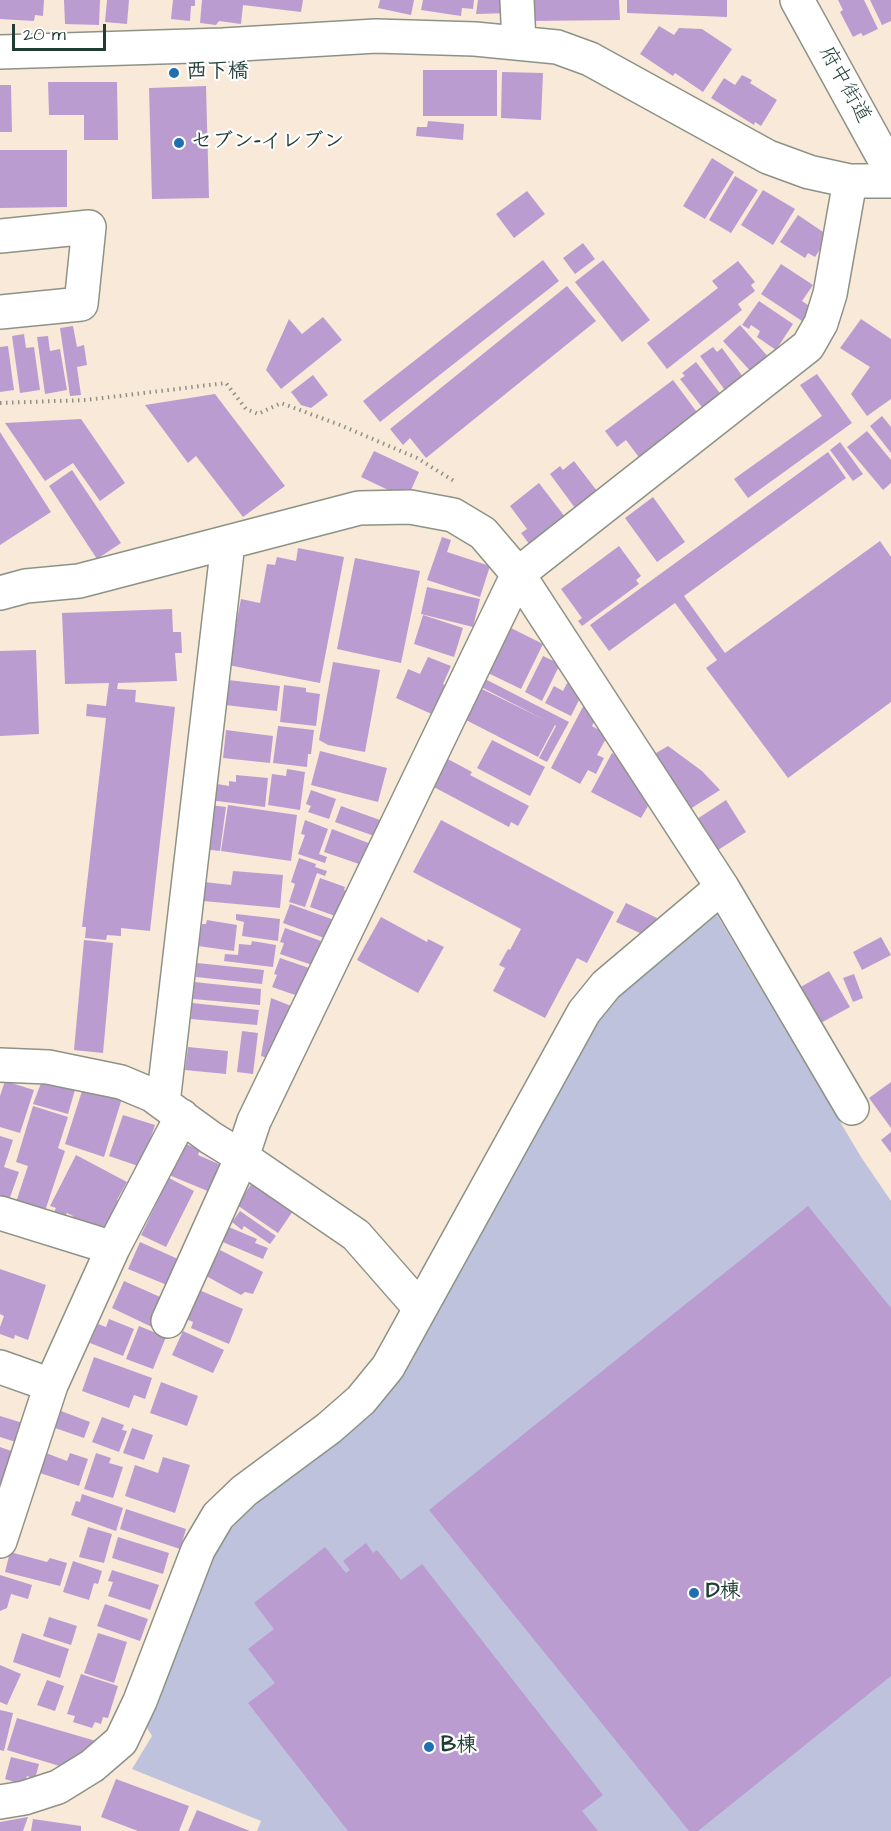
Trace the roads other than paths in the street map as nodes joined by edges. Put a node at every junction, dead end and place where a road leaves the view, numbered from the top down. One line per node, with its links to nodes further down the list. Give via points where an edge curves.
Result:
1 (517, 0): 3 (main road)
2 (797, 0): 5 (main road, 府中街道)
3 (519, 43): 4 (main road, via 376,36); 6 (main road, via 557,47 590,59 768,157)
4 (0, 52)
5 (891, 171)
6 (850, 181): 7 (main road); 11 (main road, via 830,294 821,323 808,346)
7 (891, 182)
8 (0, 236): 9 (main road, via 89,227 81,304)
9 (0, 312)
10 (228, 543): 11 (main road, via 359,508 410,507 453,515 483,533); 12 (main road, via 79,581 26,586); 16 (main road)
11 (519, 574): 13 (main road); 17 (main road, via 254,1121)
12 (0, 593)
13 (722, 887): 15 (main road); 20 (main road, via 606,985 584,1012)
14 (0, 1065): 16 (main road, via 48,1067 121,1082 152,1095)
15 (852, 1108)
16 (172, 1109): 17 (main road); 19 (main road)
17 (242, 1157): 20 (main road, via 356,1234); 21 (main road)
18 (0, 1213): 19 (main road)
19 (113, 1248): 23 (main road)
20 (420, 1308): 25 (main road, via 388,1367 361,1400 244,1491 218,1516 198,1550 121,1741 92,1766 58,1787)
21 (168, 1321)
22 (0, 1367): 23 (main road)
23 (51, 1385): 24 (main road)
24 (1, 1538)
25 (0, 1802)

